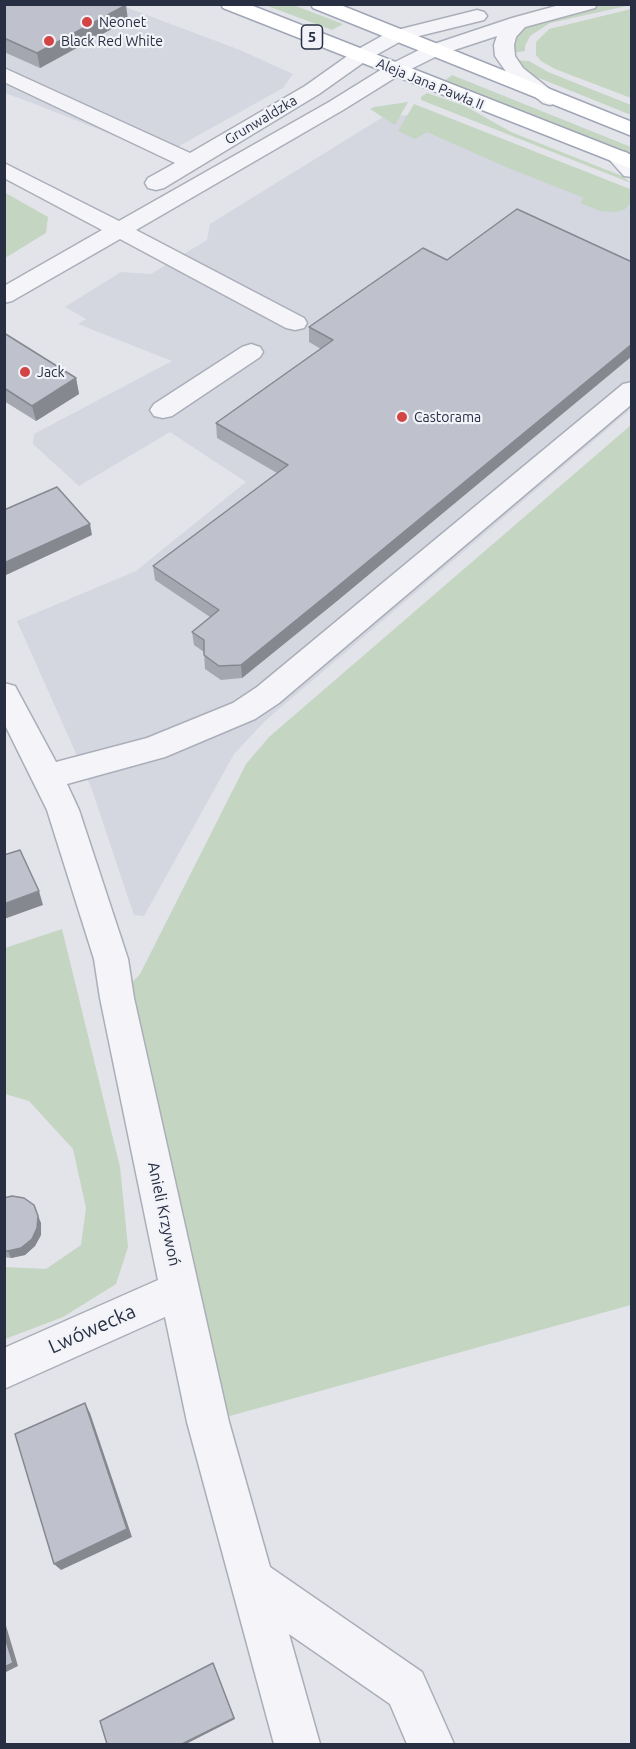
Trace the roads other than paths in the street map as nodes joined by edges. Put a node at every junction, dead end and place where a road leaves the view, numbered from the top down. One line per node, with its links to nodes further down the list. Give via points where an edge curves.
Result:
1 (230, 4): 8 (main road, Aleja Jana Pawła II / 5)
2 (320, 4): 6 (main road, Aleja Jana Pawła II / 5)
3 (532, 4): 6 (street, Grunwaldzka)
4 (588, 4): 5 (street, Grunwaldzka)
5 (519, 22): 7 (street, Grunwaldzka); 11 (street, via 510,30 504,45 505,56)
6 (396, 36): 7 (main road, Aleja Jana Pawła II / 5); 8 (street, Grunwaldzka)
7 (432, 51): 9 (street, Grunwaldzka); 11 (main road, Aleja Jana Pawła II / 5)
8 (360, 56): 9 (main road, Aleja Jana Pawła II / 5); 13 (street, Grunwaldzka, via 312,90)
9 (394, 70): 14 (main road, Aleja Jana Pawła II / 5); 17 (street, Grunwaldzka)
10 (4, 74): 13 (street)
11 (550, 99): 12 (main road, Aleja Jana Pawła II / 5)
12 (632, 130)
13 (191, 162): 16 (street, Grunwaldzka)
14 (627, 164)
15 (4, 169): 16 (street)
16 (116, 206): 17 (street); 18 (street, Grunwaldzka)
17 (120, 231): 19 (street, Grunwaldzka); 20 (street)
18 (4, 272)
19 (4, 296)
20 (295, 323)
21 (251, 352): 23 (street)
22 (632, 390): 25 (street, via 260,701 210,727 154,748)
23 (163, 410)
24 (4, 694): 25 (street, Anieli Krzywoń)
25 (48, 777): 26 (street, Anieli Krzywoń, via 63,810 111,958)
26 (180, 1290): 27 (street, Lwówecka); 28 (street, Anieli Krzywoń, via 208,1422)
27 (4, 1369)
28 (252, 1581): 29 (street, Anieli Krzywoń); 30 (street, via 406,1688)
29 (297, 1744)
30 (431, 1744)

